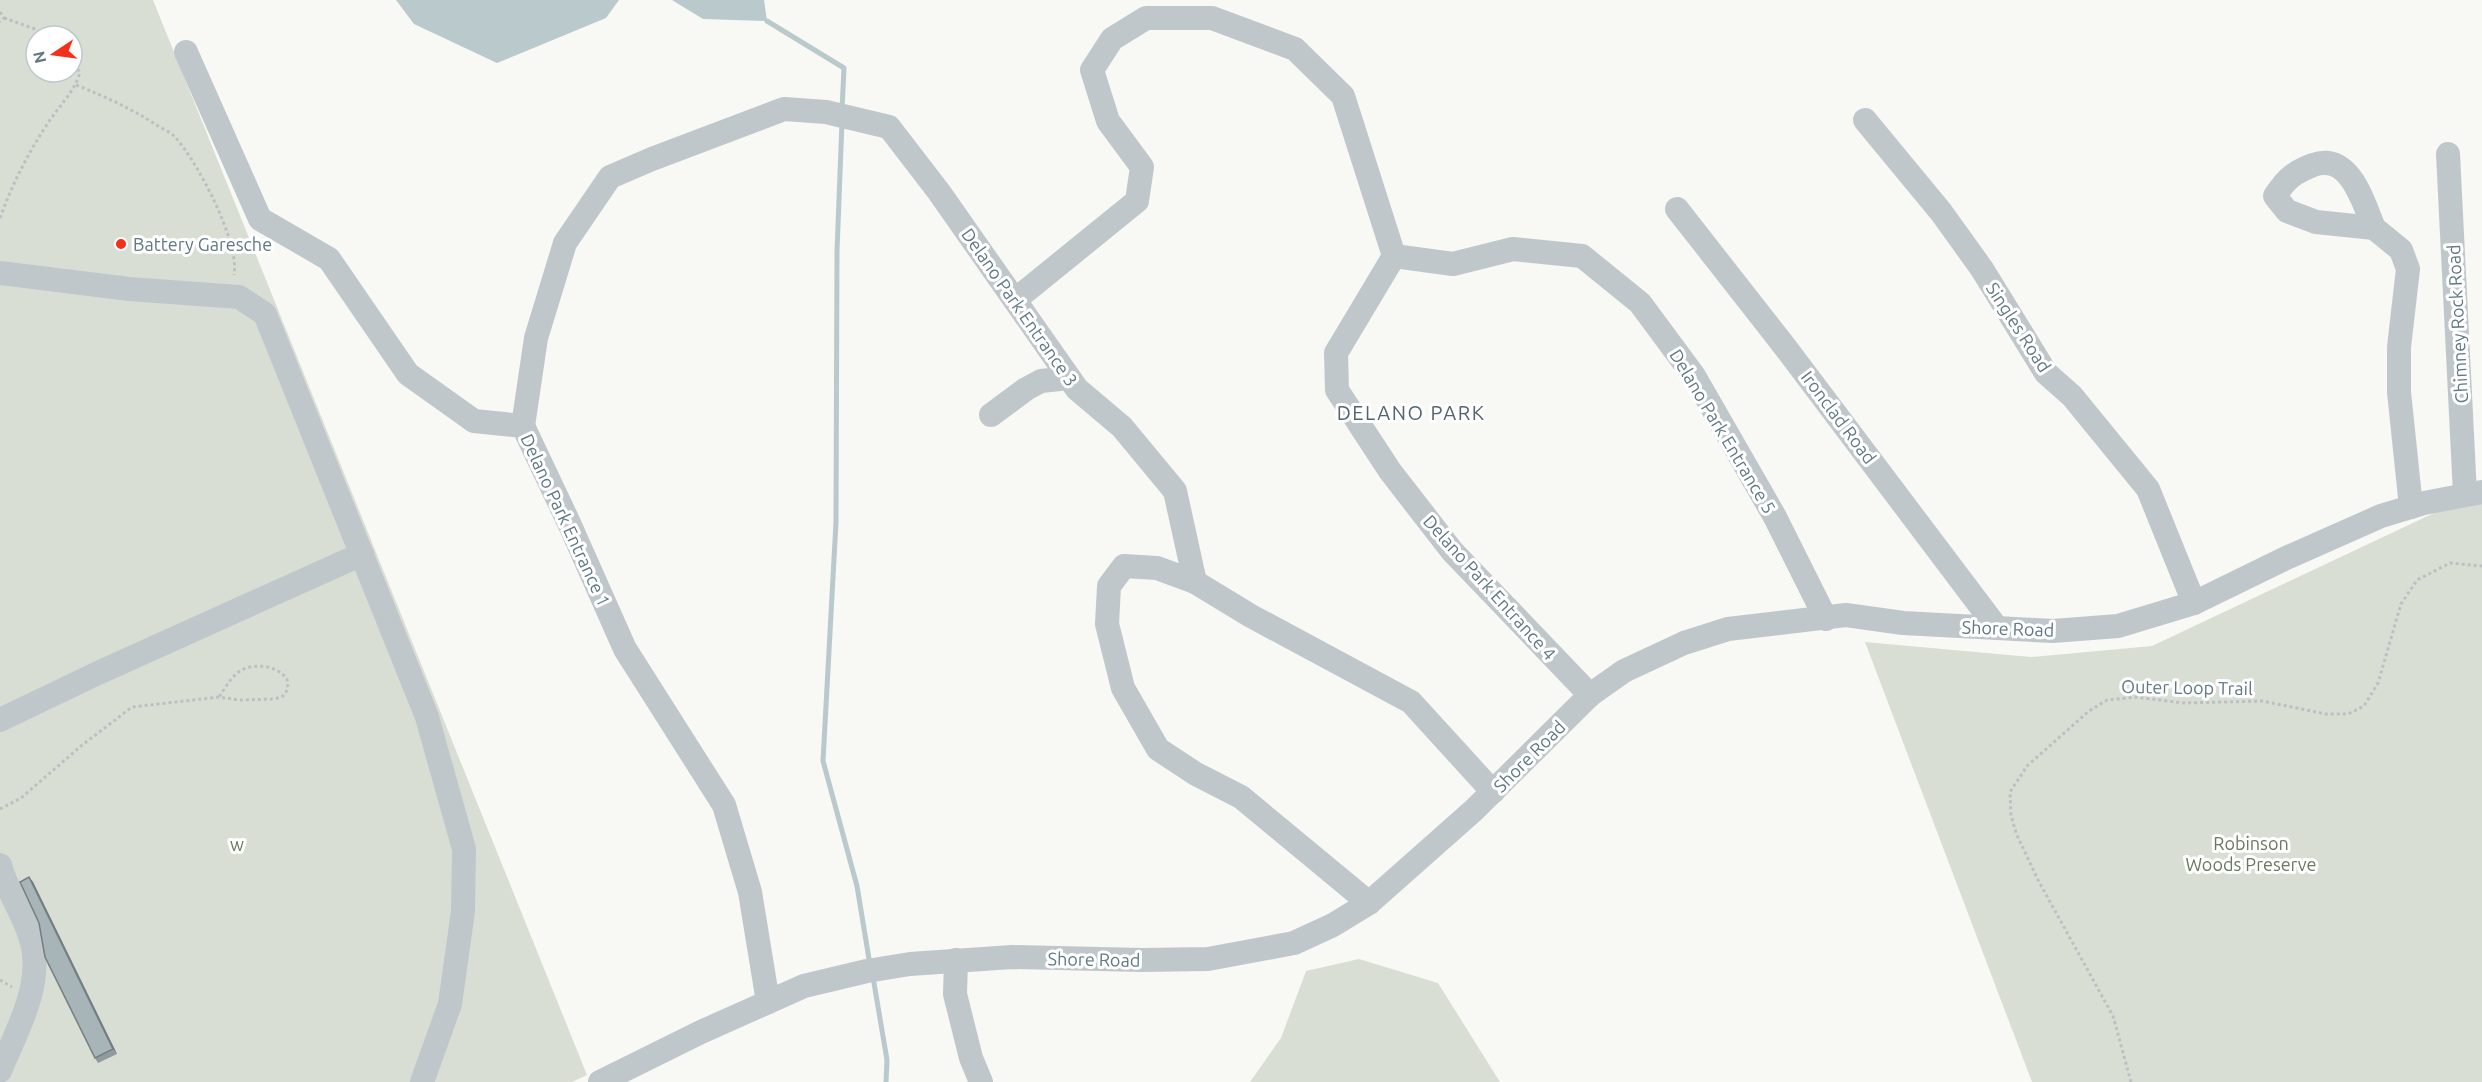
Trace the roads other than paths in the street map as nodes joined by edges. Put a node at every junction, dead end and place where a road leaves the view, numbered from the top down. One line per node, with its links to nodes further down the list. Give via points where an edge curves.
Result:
1 (186, 52): 11 (street, Delano Park Entrance 1, via 260,219 329,259 408,374 474,421)
2 (1865, 120): 16 (street, Singles Road, via 1941,212 2046,373 2072,396 2148,489)
3 (2448, 154): 12 (street, Chimney Rock Road)
4 (1677, 209): 18 (street, Ironclad Road)
5 (2374, 228): 13 (street, via 2402,250 2408,269 2399,392)
6 (1394, 256): 8 (street, via 1343,96 1295,49 1212,18 1146,18 1112,39 1092,70 1108,121 1142,167 1137,201); 17 (street, Delano Park Entrance 5, via 1453,264 1513,249 1582,256 1640,303 1694,376 1775,517); 19 (street, Delano Park Entrance 4, via 1336,353 1337,390 1390,471 1452,551)
7 (0, 273): 14 (street, via 129,289 240,297 265,314)
8 (1015, 300): 9 (street, Delano Park Entrance 3); 11 (street, Delano Park Entrance 3, via 889,127 826,112 784,109 610,177 565,243 536,338)
9 (1069, 378): 10 (street, via 1041,381); 15 (street, Delano Park Entrance 3, via 1122,427 1175,491)
10 (991, 415)
11 (523, 426): 25 (street, Delano Park Entrance 1, via 626,649 724,805 750,892)
12 (2473, 493): 13 (street, Shore Road)
13 (2411, 507): 16 (street, Shore Road, via 2293,554)
14 (362, 554): 20 (street); 27 (street, via 427,717 464,849 463,911 450,1004)
15 (1196, 582): 21 (street, via 1411,702); 23 (street, via 1157,568 1124,566 1109,585 1107,624 1123,688 1158,749 1241,797)
16 (2194, 603): 18 (street, Shore Road, via 2118,626 2054,631)
17 (1826, 619): 18 (street, Shore Road, via 1846,615 1903,623); 19 (street, Shore Road, via 1728,630 1684,643 1624,671)
18 (1997, 628)
19 (1590, 695): 21 (street, Shore Road)
20 (0, 720)
21 (1493, 792): 23 (street, Shore Road)
22 (0, 865): 26 (street, via 32,942 34,966 27,1005)
23 (1369, 903): 24 (street, Shore Road, via 1294,943 1208,959)
24 (956, 960): 25 (street, Shore Road, via 867,971 804,986); 29 (street, via 955,994)
25 (768, 1002): 28 (street, Shore Road)
26 (0, 1071)
27 (422, 1082)
28 (600, 1082)
29 (981, 1082)

